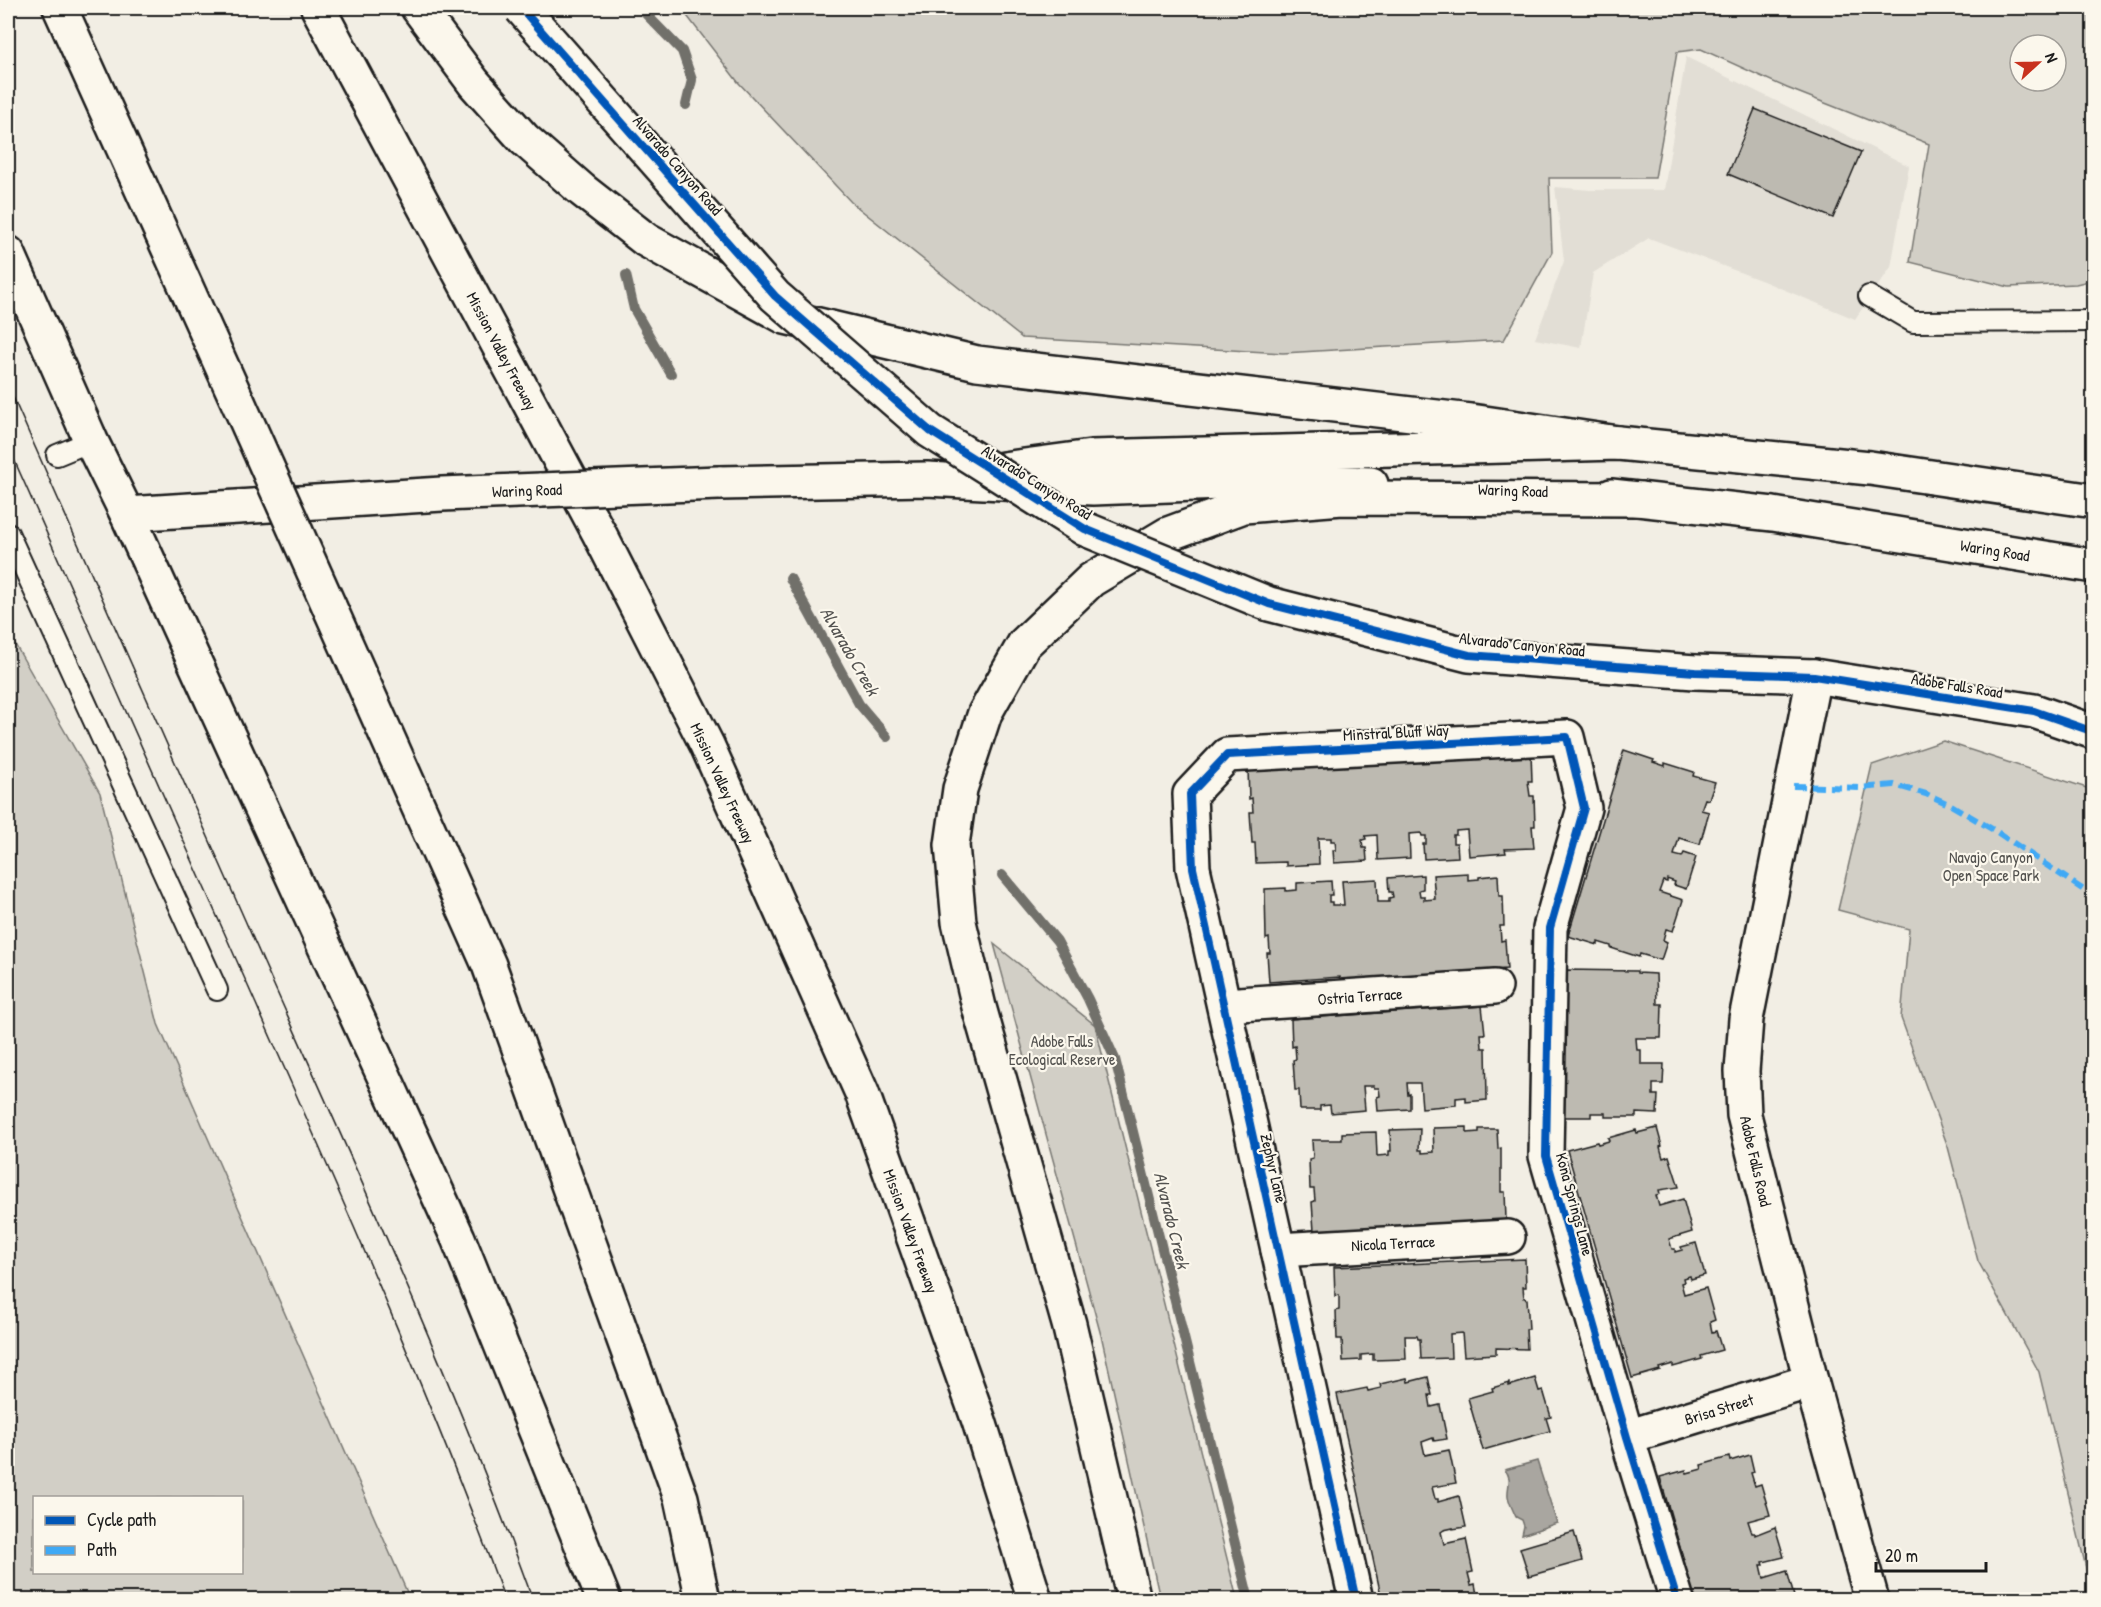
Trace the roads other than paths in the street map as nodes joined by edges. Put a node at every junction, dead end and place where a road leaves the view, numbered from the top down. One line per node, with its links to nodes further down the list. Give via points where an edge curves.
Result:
1 (60, 8): 29 (main road, bridge, via 489,965 681,1498)
2 (318, 8): 30 (main road, Mission Valley Freeway, via 599,533 707,746 862,1093 979,1421)
3 (418, 8): 9 (main road, via 474,83 524,139 582,190 646,240 785,317 977,363)
4 (520, 8): 17 (main road, Alvarado Canyon Road, bridge, via 775,296 930,431 1084,529 1269,604 1469,655 1695,672)
5 (8, 253): 8 (main road)
6 (1869, 296): 7 (lane, via 1913,322)
7 (2094, 321)
8 (92, 441): 10 (lane); 14 (main road)
9 (1618, 442): 11 (main road, Waring Road, via 1091,457); 13 (main road, Waring Road, via 1870,468)
10 (57, 455)
11 (927, 479): 12 (main road, Waring Road, via 1093,488 1272,481); 14 (main road, Waring Road, bridge, via 442,494)
12 (1640, 498): 16 (main road, Waring Road, via 1773,514); 31 (main road, via 1342,498 1244,506 1168,534 1091,580 1024,644 985,713 960,789 952,845 959,921 979,1006 1069,1324)
13 (2094, 501)
14 (127, 514): 28 (main road, via 458,1238)
15 (8, 533): 22 (lane)
16 (2094, 566)
17 (1814, 676): 18 (main road, Adobe Falls Road, via 2034,711); 26 (main road, Adobe Falls Road, via 1746,1019 1742,1071 1744,1115)
18 (2094, 732)
19 (1566, 737): 20 (main road, Minstral Bluff Way); 27 (main road, Kona Springs Lane, via 1584,808 1550,928 1546,1156)
20 (1227, 755): 23 (main road, Zephyr Lane, via 1190,794 1193,868)
21 (1495, 987): 23 (main road, Ostria Terrace)
22 (217, 990)
23 (1224, 1005): 25 (main road, Zephyr Lane)
24 (1508, 1237): 25 (main road, Nicola Terrace)
25 (1278, 1250): 32 (main road, Zephyr Lane)
26 (1811, 1381): 27 (main road, Brisa Street); 34 (main road, Adobe Falls Road)
27 (1627, 1437): 33 (main road, Kona Springs Lane)
28 (604, 1599)
29 (703, 1599)
30 (1035, 1599)
31 (1134, 1599)
32 (1356, 1599)
33 (1677, 1599)
34 (1872, 1599)

